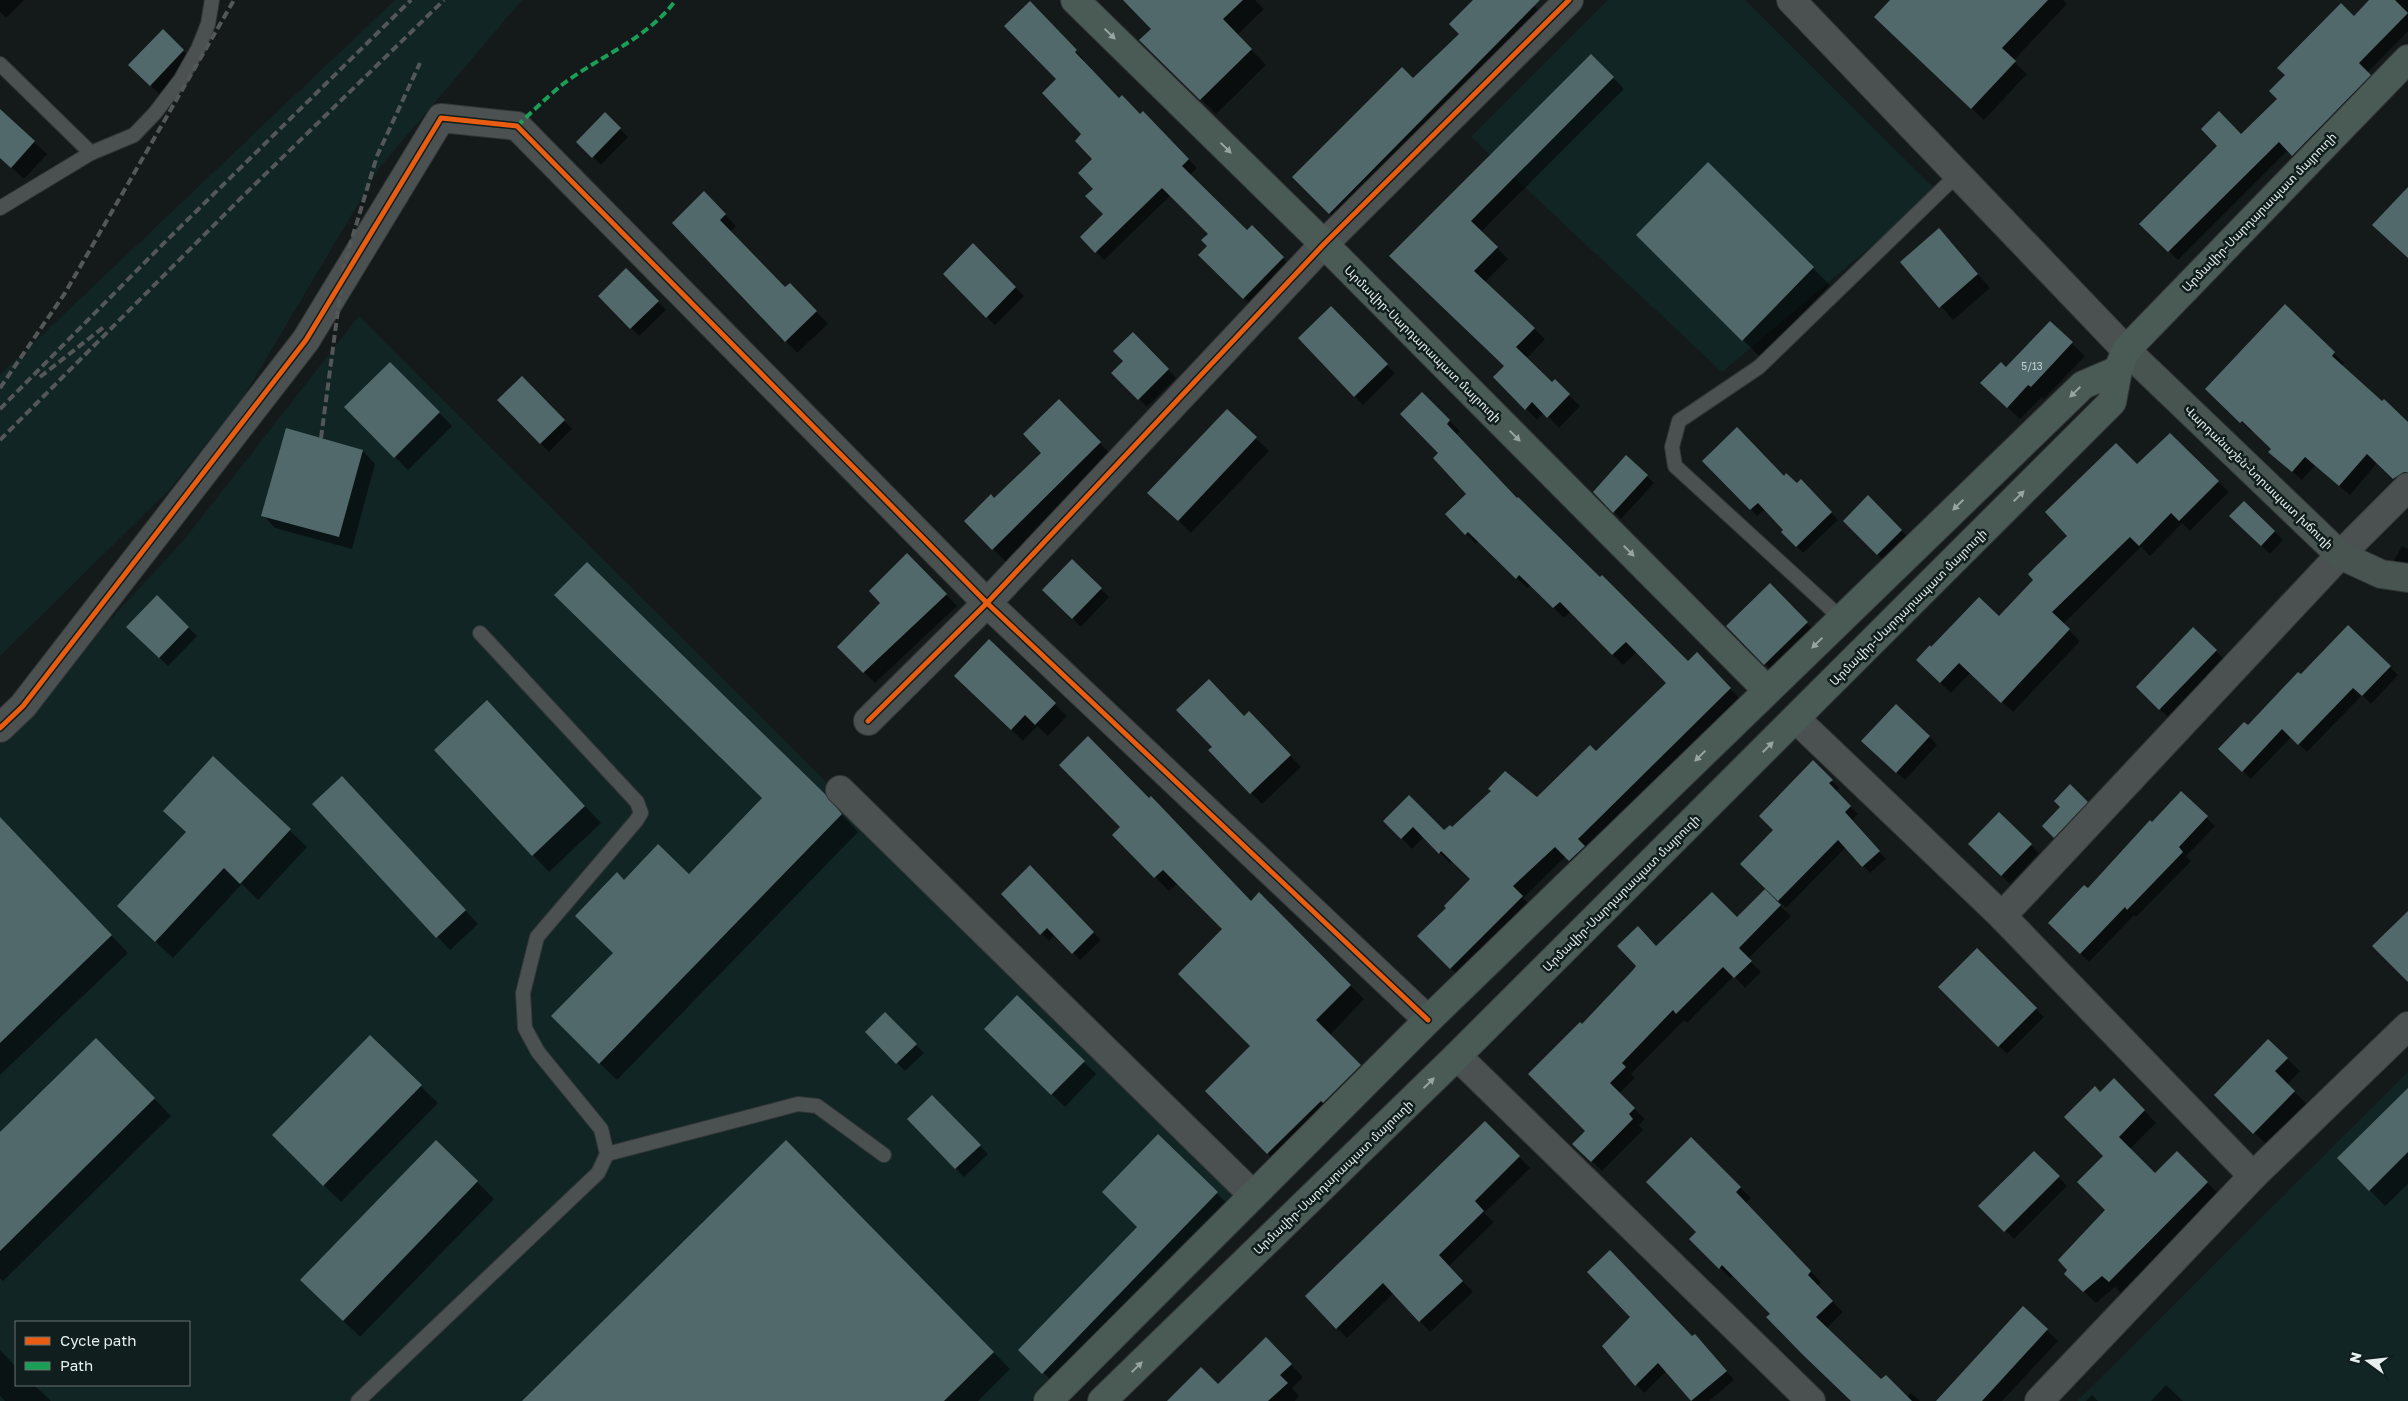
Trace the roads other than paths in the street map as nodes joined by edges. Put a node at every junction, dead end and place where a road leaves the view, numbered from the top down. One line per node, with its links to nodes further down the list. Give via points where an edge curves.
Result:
1 (212, 0): 7 (lane, via 208,24 198,49 181,80 155,113 134,135)
2 (1075, 0): 10 (highway, Արմավիր-Սարդարապատ մայրուղի, one-way to 10)
3 (1569, 0): 10 (street)
4 (1791, 0): 8 (street)
5 (2408, 59): 11 (highway, Արմավիր-Սարդարապատ մայրուղի)
6 (0, 64): 7 (lane)
7 (91, 153): 9 (lane)
8 (1958, 174): 11 (street); 16 (lane, via 1759,367 1679,421 1672,447 1675,466)
9 (0, 208)
10 (1324, 244): 15 (street); 18 (highway, Արմավիր-Սարդարապատ մայրուղի, one-way to 18)
11 (2122, 360): 13 (main road, Վարդանաշեն-Նորապատ խճուղի); 16 (highway, Արմավիր-Սարդարապատ մայրուղի, one-way to 16, via 2083,385); 19 (highway, Արմավիր-Սարդարապատ մայրուղի, one-way to 11, via 2112,402)
12 (2408, 487): 13 (street)
13 (2340, 554): 14 (main road, Վարդանաշեն-Նորապատ խճուղի, via 2381,574); 23 (street)
14 (2408, 578)
15 (987, 603): 20 (street); 21 (street, via 517,126 441,118 306,340 29,698); 24 (street)
16 (1842, 619): 18 (highway, Արմավիր-Սարդարապատ մայրուղի, one-way to 18)
17 (480, 633): 27 (lane, via 637,802 641,812 538,937 522,993 525,1028 538,1052 601,1129)
18 (1768, 690): 24 (highway, Արմավիր-Սարդարապատ մայրուղի, one-way to 24)
19 (1796, 719): 23 (street); 26 (highway, Արմավիր-Սարդարապատ մայրուղի, one-way to 19)
20 (868, 721)
21 (0, 728)
22 (840, 790): 30 (street)
23 (2002, 916): 29 (street)
24 (1428, 1020): 30 (highway, Արմավիր-Սարդարապատ մայրուղի)
25 (2408, 1026): 29 (street)
26 (1457, 1056): 33 (highway, Արմավիր-Սարդարապատ մայրուղի, one-way to 26); 34 (street)
27 (607, 1154): 28 (lane, via 798,1104 817,1106); 31 (lane, via 598,1173)
28 (884, 1155)
29 (2253, 1176): 35 (street)
30 (1252, 1194): 32 (highway, Արմավիր-Սարդարապատ մայրուղի)
31 (358, 1401)
32 (1048, 1401)
33 (1102, 1401)
34 (1811, 1401)
35 (2039, 1401)

